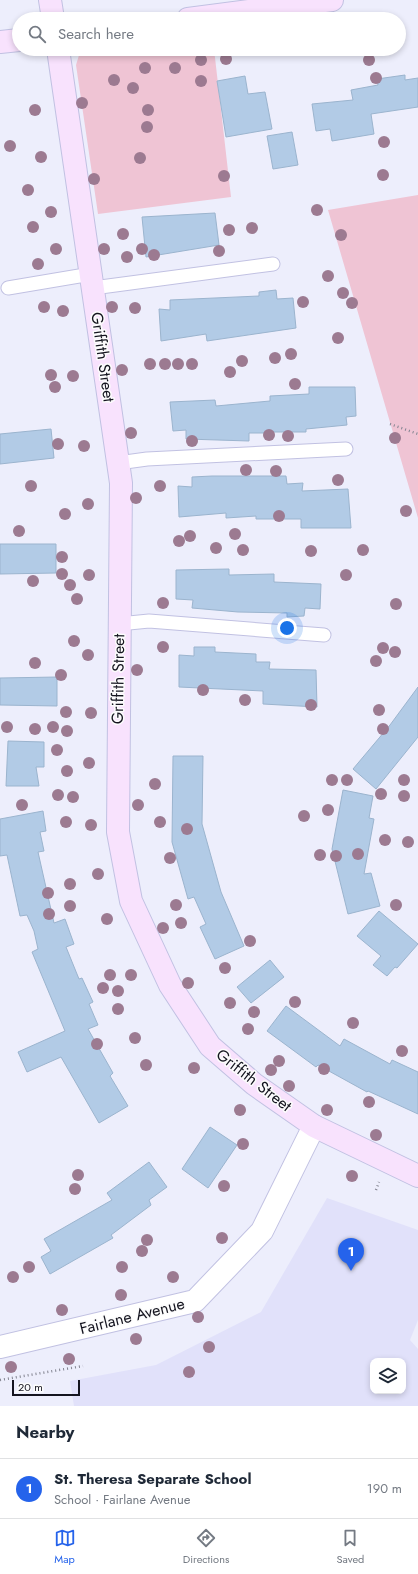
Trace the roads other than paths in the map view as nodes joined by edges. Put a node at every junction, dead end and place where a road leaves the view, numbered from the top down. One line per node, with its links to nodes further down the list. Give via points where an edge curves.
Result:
1 (50, 0): 3 (street)
2 (332, 0): 4 (street)
3 (52, 12)
4 (241, 12)
5 (12, 41): 6 (street)
6 (0, 42)
7 (59, 56): 9 (street, Griffith Street)
8 (273, 264): 9 (lane)
9 (92, 281): 10 (lane); 12 (street, Griffith Street)
10 (8, 288)
11 (346, 449): 12 (lane)
12 (118, 463): 13 (street, Griffith Street, via 121,483)
13 (119, 624): 14 (lane, via 149,621); 15 (street, Griffith Street, via 118,832 131,901 170,985 210,1046 254,1084)
14 (324, 635)
15 (314, 1126): 16 (street, Griffith Street); 17 (street, Fairlane Avenue, via 262,1231 195,1301)
16 (418, 1176)
17 (0, 1347)

